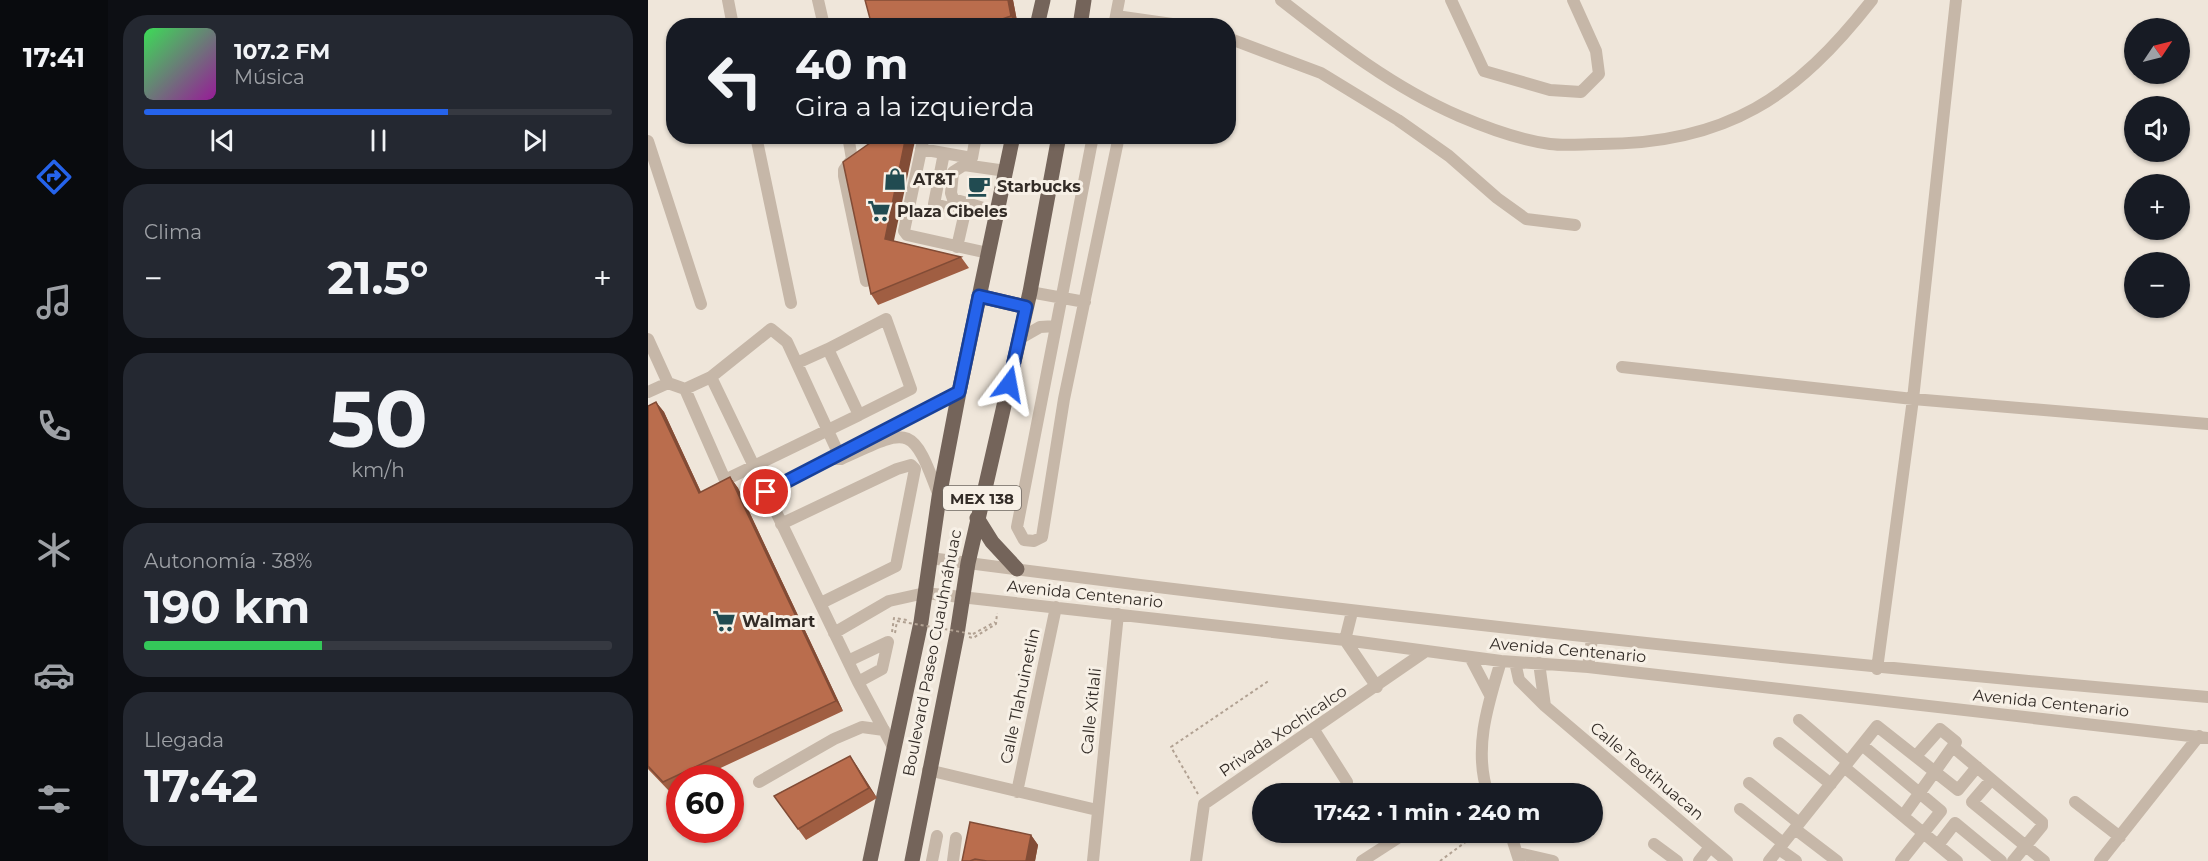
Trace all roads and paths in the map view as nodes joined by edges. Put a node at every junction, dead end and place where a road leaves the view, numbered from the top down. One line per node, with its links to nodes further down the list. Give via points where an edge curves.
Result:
1 (728, 0): 11 (street)
2 (818, 0): 12 (street)
3 (1043, 0): 13 (main road)
4 (1084, 0): 14 (main road)
5 (1119, 0): 15 (street)
6 (1281, 0): 9 (street, via 1410,91 1457,115 1550,144 1617,144 1663,142 1724,125 1763,103 1820,61)
7 (1451, 0): 8 (street, via 1484,71 1550,90 1581,92 1599,74 1596,51)
8 (1573, 0)
9 (1872, 0)
10 (1956, 0): 51 (street)
11 (731, 18)
12 (822, 18)
13 (1039, 18)
14 (1081, 18)
15 (1116, 18)
16 (1236, 41): 30 (street, via 1330,79 1398,120 1526,219)
17 (648, 141): 39 (street)
18 (758, 144): 38 (street)
19 (849, 144): 33 (street, via 852,159 844,174)
20 (922, 144): 26 (street)
21 (975, 144): 27 (street, via 972,158)
22 (1011, 144): 28 (main road, Boulevard Paseo Cuauhnáhuac / MEX 138)
23 (1057, 144): 35 (main road, Boulevard Paseo Cuauhnáhuac / MEX 138)
24 (1091, 144): 36 (street)
25 (1117, 144): 37 (street)
26 (921, 149): 27 (street); 31 (street, via 904,231 907,236)
27 (944, 153): 31 (street, via 934,204 965,212)
28 (1006, 171): 29 (main road, Boulevard Paseo Cuauhnáhuac / MEX 138); 29 (street, via 964,165 953,172 953,199)
29 (997, 212): 32 (main road, Boulevard Paseo Cuauhnáhuac / MEX 138)
30 (1575, 225)
31 (957, 247): 32 (street)
32 (988, 253): 34 (main road, Boulevard Paseo Cuauhnáhuac / MEX 138)
33 (866, 281)
34 (979, 296): 35 (main road); 50 (main road, Boulevard Paseo Cuauhnáhuac / MEX 138)
35 (1028, 299): 36 (street); 42 (main road, Boulevard Paseo Cuauhnáhuac / MEX 138)
36 (1062, 299): 37 (street); 40 (street)
37 (1084, 302): 40 (street, via 1042,537 1034,542 1024,540 1017,528)
38 (791, 303)
39 (701, 304)
40 (1056, 326): 42 (street, via 1040,327)
41 (648, 339): 47 (street)
42 (1019, 339): 59 (main road, Boulevard Paseo Cuauhnáhuac / MEX 138)
43 (828, 349): 44 (street); 52 (street); 52 (street, via 886,320 910,389)
44 (797, 363): 46 (street, via 788,342 771,329); 54 (street)
45 (1622, 367): 51 (street)
46 (711, 376): 48 (street); 56 (street)
47 (668, 383): 48 (street); 49 (street)
48 (685, 389): 56 (street, via 725,480)
49 (648, 392)
50 (959, 392): 55 (street); 58 (main road, Boulevard Paseo Cuauhnáhuac / MEX 138)
51 (1913, 399): 53 (street); 82 (street)
52 (859, 415): 54 (street)
53 (2208, 424)
54 (828, 430): 55 (street); 56 (street)
55 (837, 457): 57 (street); 58 (street, via 886,439 905,437 920,448)
56 (753, 466): 57 (street)
57 (766, 492): 60 (street)
58 (939, 497): 61 (main road, Boulevard Paseo Cuauhnáhuac / MEX 138)
59 (977, 518): 62 (main road, Boulevard Paseo Cuauhnáhuac / MEX 138); 63 (main road, via 992,542)
60 (781, 525): 66 (street); 66 (street, via 897,468 911,465 915,469 896,566)
61 (930, 558): 62 (street, Avenida Centenario); 64 (main road, Boulevard Paseo Cuauhnáhuac / MEX 138)
62 (968, 563): 63 (street, Avenida Centenario); 65 (main road, Boulevard Paseo Cuauhnáhuac / MEX 138)
63 (1017, 569): 68 (street, Avenida Centenario)
64 (925, 593): 65 (street, Avenida Centenario); 71 (street, via 890,601); 96 (main road, Boulevard Paseo Cuauhnáhuac / MEX 138)
65 (962, 599): 67 (street, Avenida Centenario); 72 (main road, Boulevard Paseo Cuauhnáhuac / MEX 138)
66 (821, 603): 71 (street)
67 (1056, 607): 69 (street, Avenida Centenario); 108 (street, Calle Tlahuinetlin)
68 (1352, 612): 73 (street, Avenida Centenario); 74 (street)
69 (1118, 614): 74 (street, Avenida Centenario); 113 (street, Calle Xitlali)
70 (894, 618): 72 (path, bridge, via 891,633 895,634 897,621 973,634 996,624 973,638)
71 (834, 633): 77 (street)
72 (957, 634): 100 (main road, Boulevard Paseo Cuauhnáhuac / MEX 138)
73 (1592, 639): 81 (street); 82 (street, Avenida Centenario)
74 (1345, 640): 75 (street, Avenida Centenario); 85 (street)
75 (1426, 651): 76 (street, Avenida Centenario); 85 (street, Privada Xochicalco)
76 (1470, 657): 78 (street, Avenida Centenario); 86 (street)
77 (848, 661): 84 (street); 84 (street, via 888,642 882,669)
78 (1502, 661): 79 (street, Avenida Centenario); 86 (street)
79 (1515, 662): 80 (street, Avenida Centenario); 88 (street, Calle Teotihuacan, via 1519,680)
80 (1539, 663): 81 (street, Avenida Centenario); 88 (street)
81 (1588, 667): 92 (street, Avenida Centenario)
82 (1877, 669): 87 (street, Avenida Centenario)
83 (1270, 680): 111 (path, via 1171,747)
84 (858, 682): 90 (street)
85 (1377, 687): 91 (street, Privada Xochicalco)
86 (1490, 695): 105 (street, via 1480,753)
87 (2208, 697)
88 (1545, 706): 126 (street, Calle Teotihuacan)
89 (1799, 720): 98 (street)
90 (884, 730): 96 (street); 103 (street, via 862,727)
91 (1314, 730): 104 (street); 111 (street, Privada Xochicalco)
92 (2204, 737): 118 (street)
93 (1779, 743): 107 (street)
94 (1862, 745): 97 (street, via 1878,726); 98 (street); 109 (street)
95 (1953, 747): 97 (street, via 1955,741 1941,729); 99 (street); 101 (street)
96 (894, 749): 129 (main road, Boulevard Paseo Cuauhnáhuac / MEX 138)
97 (1916, 756): 101 (street)
98 (1846, 764): 107 (street); 114 (street)
99 (1977, 767): 101 (street, via 1958,790); 102 (street)
100 (928, 770): 108 (street); 130 (main road, Boulevard Paseo Cuauhnáhuac / MEX 138)
101 (1936, 772): 109 (street)
102 (1991, 780): 124 (street, via 2042,822); 124 (street, via 1972,802)
103 (759, 782)
104 (1347, 782)
105 (1485, 783)
106 (1749, 783): 115 (street)
107 (1831, 784): 115 (street)
108 (1017, 792): 113 (street)
109 (1921, 794): 114 (street); 116 (street, via 1941,811)
110 (2075, 802): 118 (street)
111 (1204, 804): 134 (street)
112 (1740, 809): 125 (street)
113 (1097, 810): 133 (street, Calle Xitlali)
114 (1903, 816): 116 (street)
115 (1797, 826): 125 (street); 127 (street)
116 (1924, 833): 123 (street); 144 (street)
117 (937, 836): 131 (street)
118 (2120, 837): 149 (street)
119 (956, 838): 132 (street)
120 (1390, 843): 135 (street)
121 (1464, 843): 136 (path)
122 (1654, 844): 138 (street)
123 (1938, 845): 145 (street); 146 (street, via 1955,823)
124 (2025, 845): 147 (street); 148 (street)
125 (1781, 846): 141 (street); 142 (street)
126 (1710, 847): 139 (street); 140 (street, Calle Teotihuacan)
127 (1822, 856): 143 (street)
128 (1518, 857): 137 (street)
129 (870, 861)
130 (912, 861)
131 (932, 861)
132 (953, 861)
133 (1093, 861)
134 (1196, 861)
135 (1362, 861)
136 (1440, 861)
137 (1553, 861)
138 (1677, 861)
139 (1699, 861)
140 (1727, 861)
141 (1769, 861)
142 (1796, 861)
143 (1837, 861)
144 (1901, 861)
145 (1957, 861)
146 (2001, 861)
147 (2013, 861)
148 (2044, 861)
149 (2100, 861)

